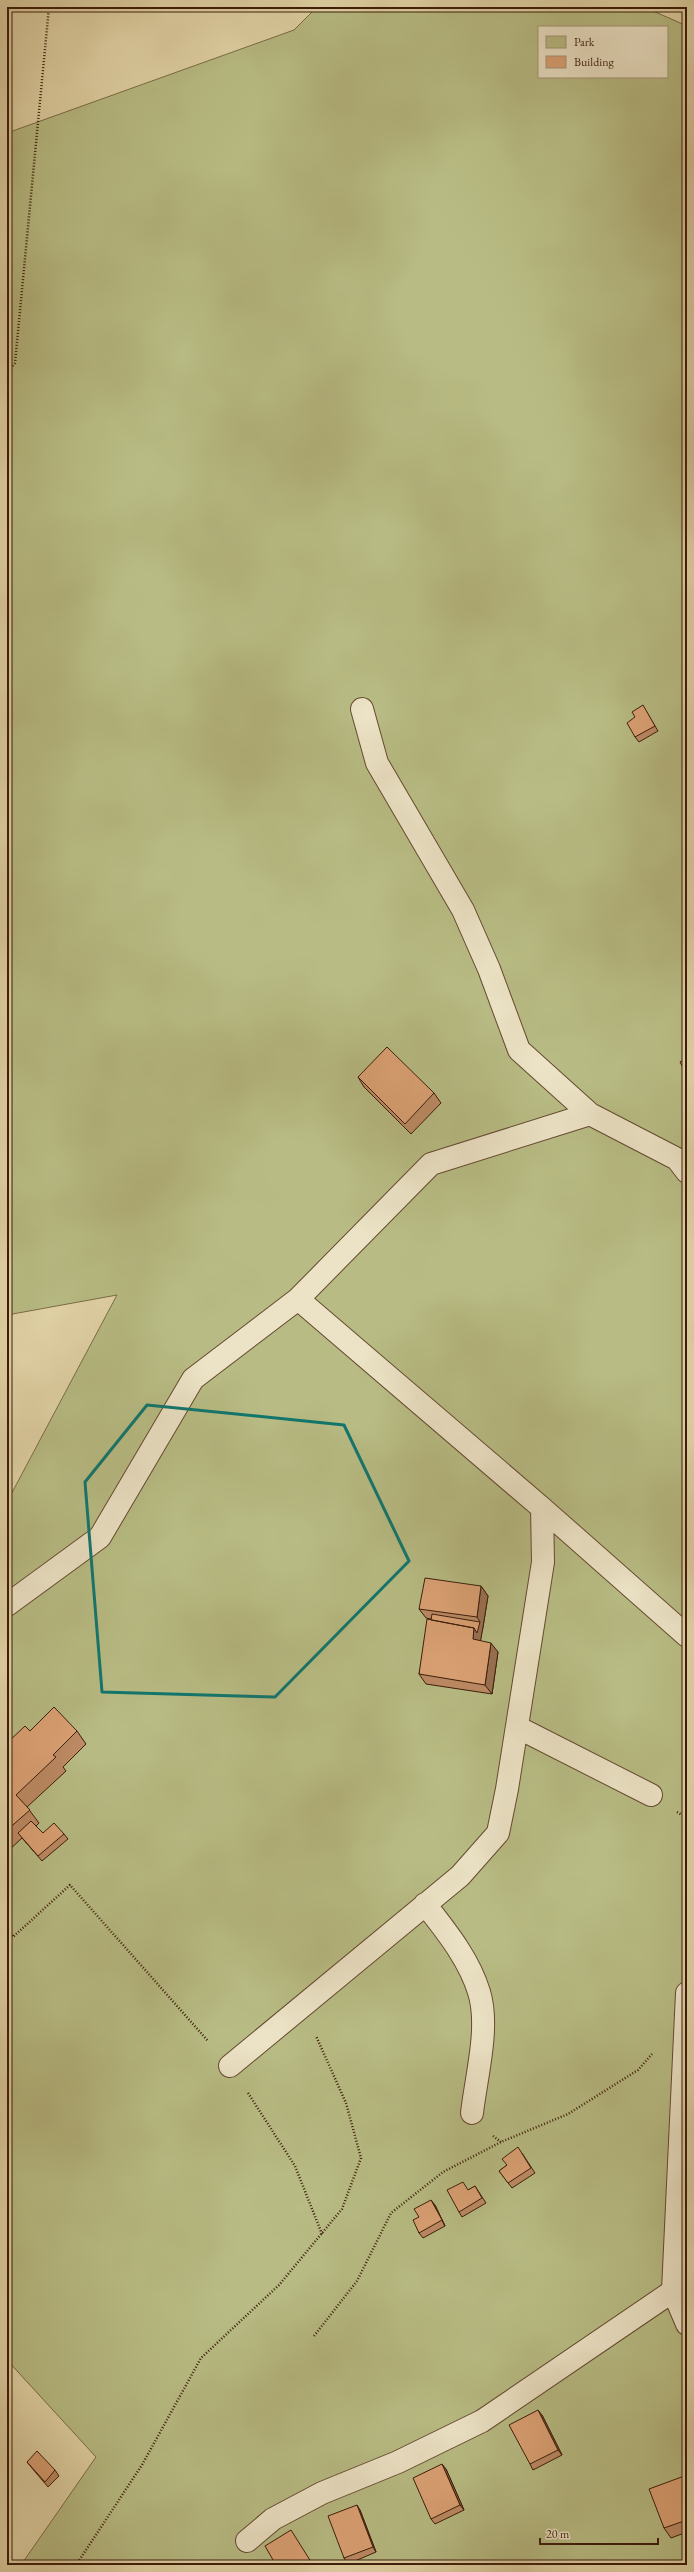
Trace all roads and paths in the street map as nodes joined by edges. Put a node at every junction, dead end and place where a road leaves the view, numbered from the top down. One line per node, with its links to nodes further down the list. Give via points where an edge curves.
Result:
1 (49, 7): 2 (path, via 15,363)
2 (7, 373)
3 (362, 709): 4 (lane, via 377,764 462,910 489,969 519,1050)
4 (590, 1114): 5 (lane, via 677,1159); 6 (lane, via 431,1164)
5 (687, 1172)
6 (298, 1300): 7 (lane); 8 (lane, via 192,1379 100,1537)
7 (542, 1508): 9 (lane); 10 (lane, via 543,1562)
8 (7, 1604)
9 (687, 1636)
10 (517, 1727): 11 (lane); 12 (lane, via 498,1833 460,1876)
11 (651, 1795)
12 (425, 1904): 15 (lane); 18 (lane, via 462,1953 480,1992 483,2030)
13 (7, 1928): 17 (path, via 13,1937 70,1885)
14 (687, 1993): 16 (lane)
15 (303, 2006): 17 (lane); 19 (path, via 346,2103 361,2158 342,2209)
16 (685, 2015): 20 (lane); 22 (path, via 638,2070 568,2114 500,2142 443,2172 391,2213 357,2281)
17 (230, 2066): 19 (path, via 295,2166)
18 (472, 2113)
19 (322, 2234): 24 (path, via 279,2285 201,2358 142,2465)
20 (673, 2291): 21 (lane); 23 (lane, via 482,2421 398,2462 322,2493 273,2519)
21 (687, 2324)
22 (314, 2336)
23 (247, 2541)
24 (76, 2565)

